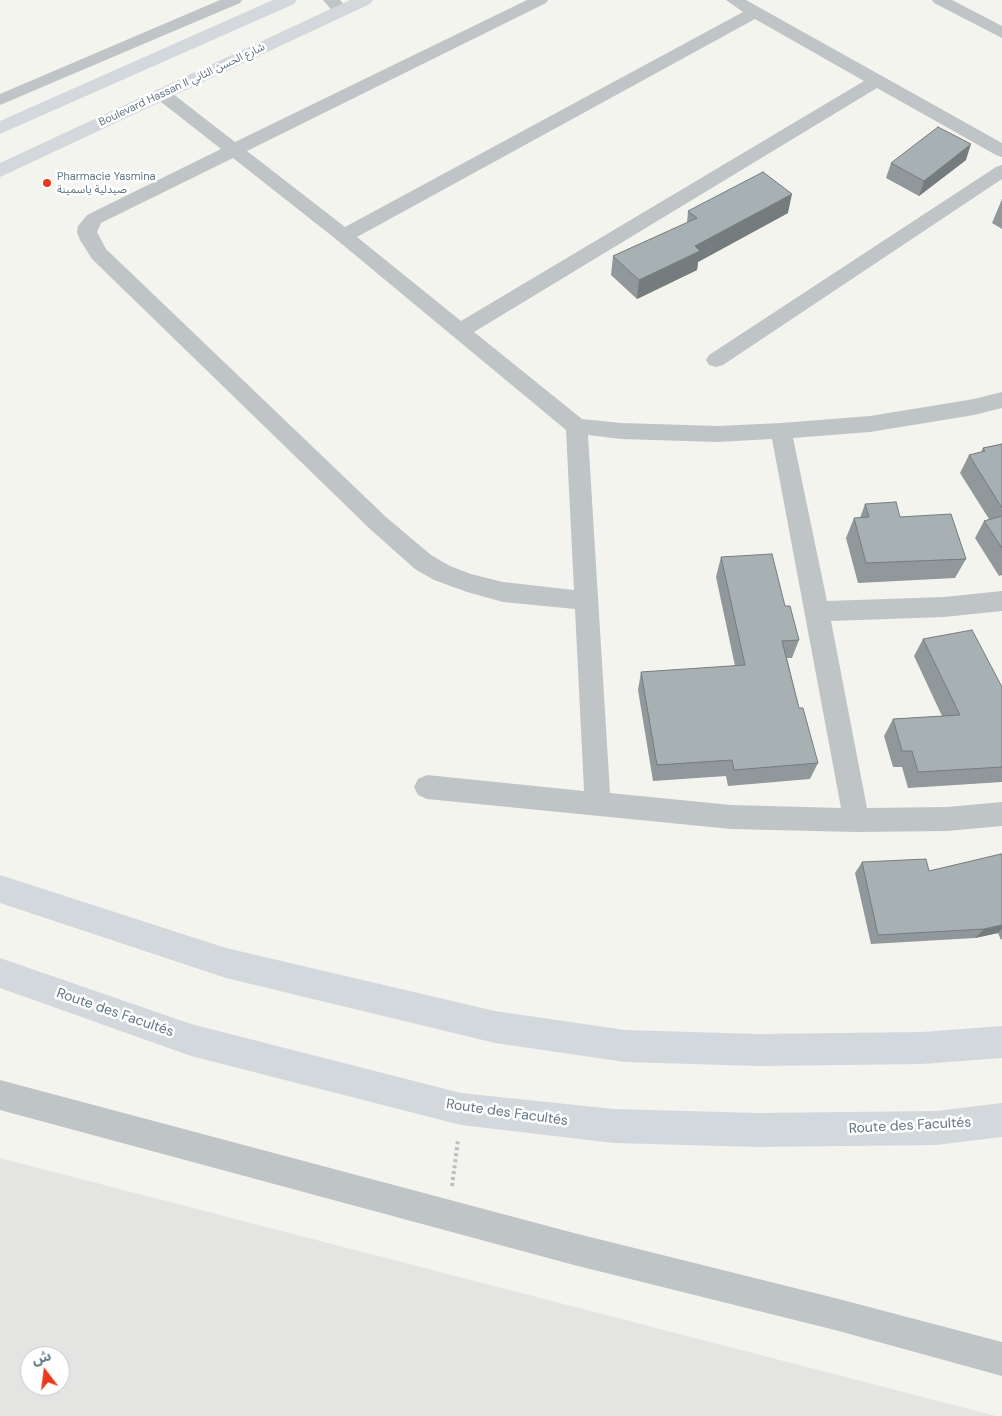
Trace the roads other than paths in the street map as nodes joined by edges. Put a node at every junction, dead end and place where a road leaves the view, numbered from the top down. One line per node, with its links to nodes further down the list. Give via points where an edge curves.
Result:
1 (234, 0): 12 (street)
2 (288, 0): 13 (main road)
3 (364, 0): 7 (main road, Boulevard Hassan II شارع الحسن الثاني)
4 (540, 0): 14 (street)
5 (734, 0): 8 (street)
6 (940, 0): 9 (street)
7 (336, 5): 11 (main road, Boulevard Hassan II شارع الحسن الثاني)
8 (755, 12): 10 (street); 18 (street)
9 (1002, 33)
10 (876, 81): 15 (street); 19 (street)
11 (162, 94): 14 (street); 16 (main road, Boulevard Hassan II شارع الحسن الثاني)
12 (0, 100)
13 (0, 128)
14 (234, 149): 18 (street); 25 (street, via 94,219 88,226 90,240 99,254 378,523 423,562 467,584)
15 (1002, 152)
16 (0, 171)
17 (1002, 171): 20 (street)
18 (344, 236): 19 (street)
19 (460, 331): 22 (street)
20 (716, 360)
21 (1002, 400): 23 (street, via 870,424)
22 (577, 426): 23 (street, via 718,434); 25 (street)
23 (781, 431): 26 (street)
24 (1002, 600): 26 (street, via 944,607)
25 (586, 601): 28 (street)
26 (817, 611): 30 (street)
27 (427, 787): 28 (street)
28 (598, 805): 30 (street, via 731,816)
29 (1002, 814): 30 (street, via 946,819)
30 (856, 820)
31 (0, 889): 33 (main road, via 226,964 495,1027 625,1046 749,1050 922,1048)
32 (0, 972): 35 (main road, Route des Facultés, via 191,1040 462,1109 614,1126 758,1130 936,1128)
33 (1002, 1042)
34 (0, 1095): 36 (street)
35 (1002, 1120)
36 (1002, 1359)

